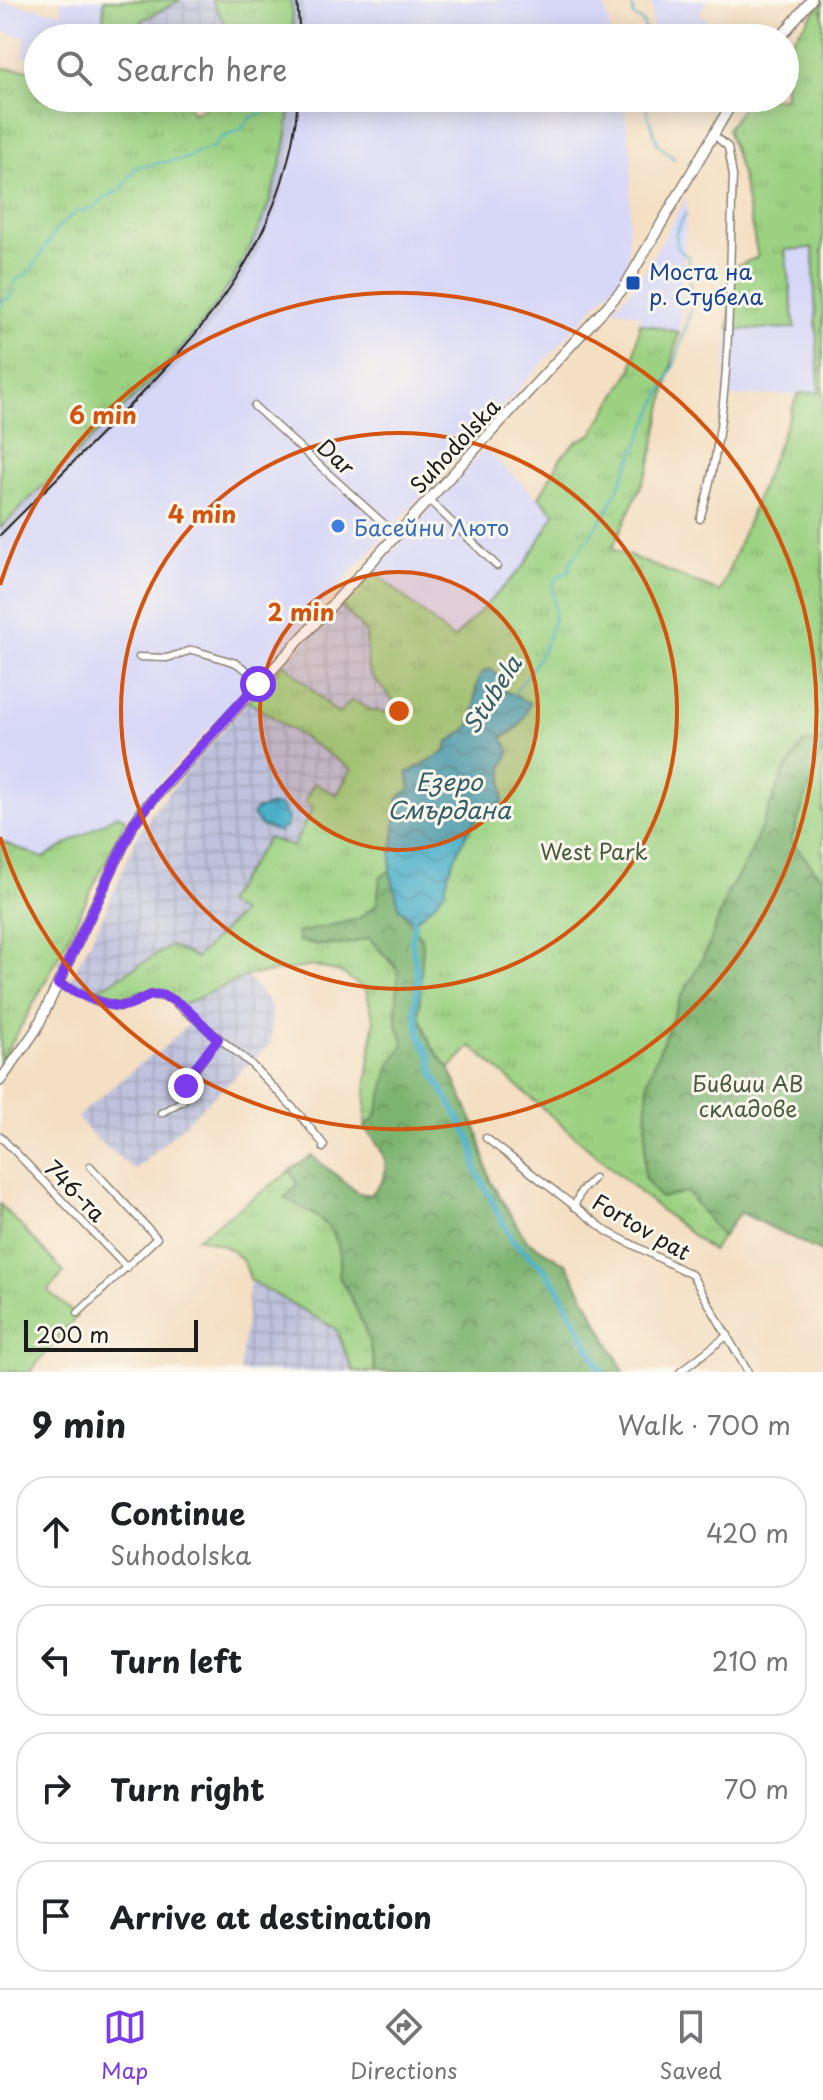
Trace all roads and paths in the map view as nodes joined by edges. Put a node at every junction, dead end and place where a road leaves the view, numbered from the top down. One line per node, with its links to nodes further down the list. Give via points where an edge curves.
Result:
1 (811, 0): 2 (street)
2 (791, 24)
3 (727, 112): 4 (street, Suhodolska)
4 (714, 135): 6 (street, Suhodolska, via 623,289); 7 (street, via 728,147 733,176 723,396 714,471)
5 (254, 406): 8 (street, Dar)
6 (428, 499): 8 (street, Suhodolska); 9 (street)
7 (700, 519)
8 (395, 534): 11 (street, Suhodolska)
9 (497, 566)
10 (139, 657): 11 (street, via 167,658 192,650 236,663)
11 (261, 680): 12 (street, Suhodolska, via 134,823)
12 (58, 984): 13 (street, via 121,1006 162,995); 14 (street, Suhodolska, via 28,1044)
13 (218, 1039): 15 (street, via 189,1078 184,1100); 18 (street, via 250,1063)
14 (0, 1081)
15 (161, 1113)
16 (0, 1136): 22 (street, 746-та)
17 (486, 1138): 21 (street, Fortov pat)
18 (323, 1148)
19 (90, 1166): 22 (street, via 157,1238)
20 (594, 1178): 21 (street)
21 (574, 1207): 24 (street, Fortov pat, via 608,1232 692,1275)
22 (127, 1268): 23 (street)
23 (78, 1313)
24 (728, 1335): 25 (street); 26 (street, Fortov pat)
25 (680, 1372)
26 (748, 1372)

